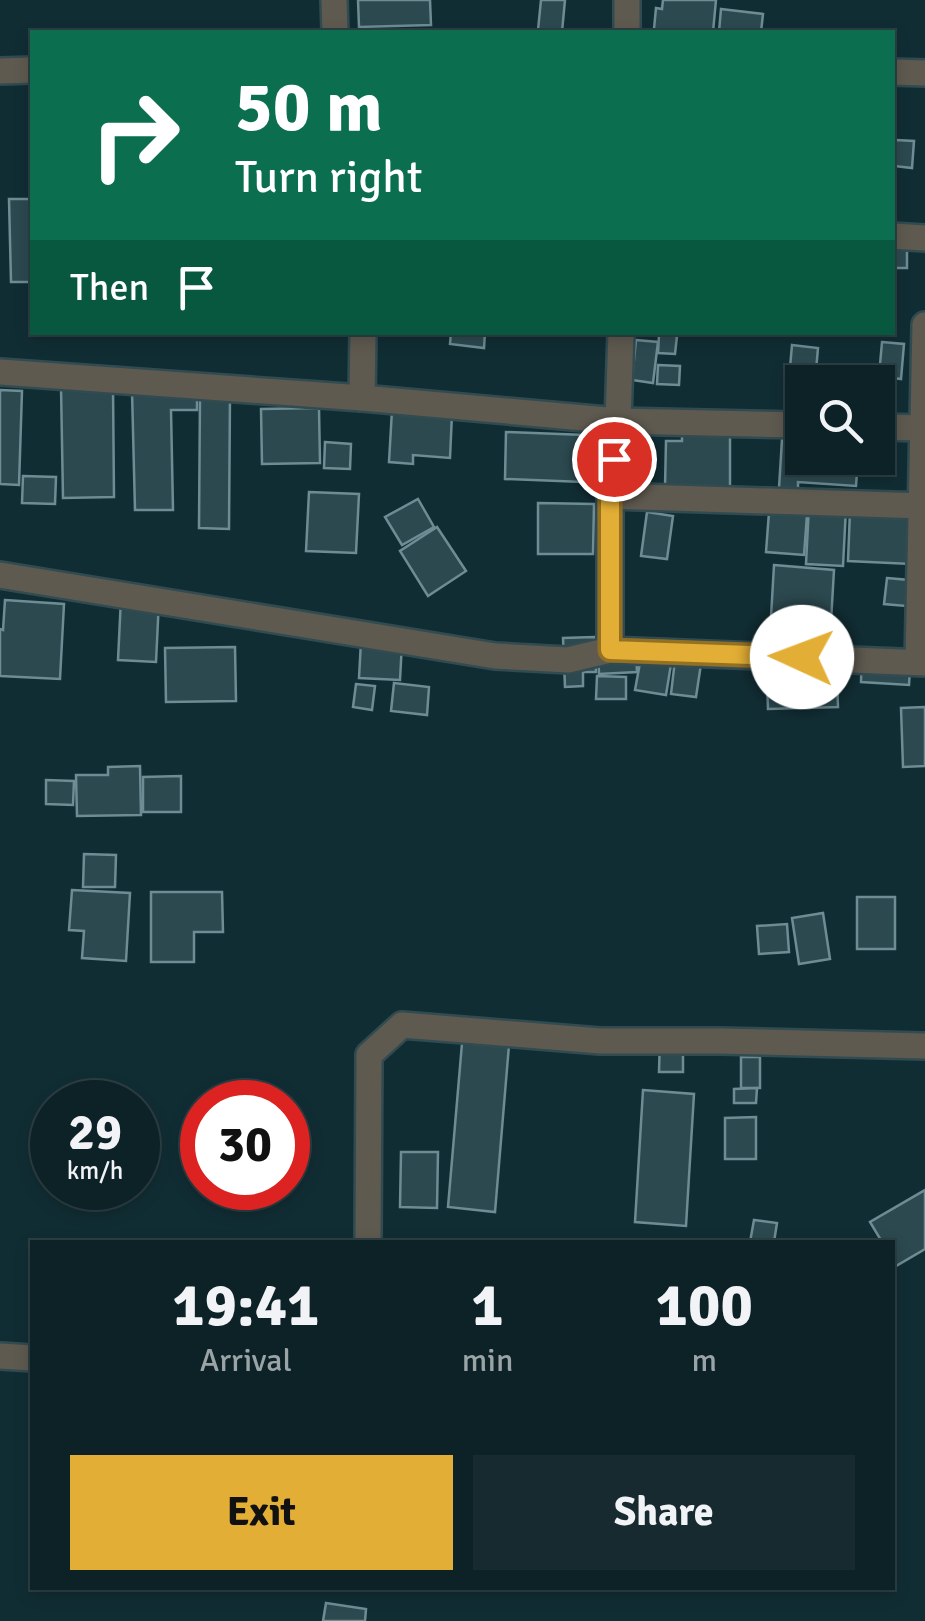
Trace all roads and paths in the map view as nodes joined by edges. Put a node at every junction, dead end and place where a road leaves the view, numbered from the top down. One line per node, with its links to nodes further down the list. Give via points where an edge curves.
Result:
1 (334, 0): 3 (street)
2 (627, 0): 4 (street)
3 (335, 30)
4 (626, 30)
5 (30, 70): 6 (street)
6 (0, 71)
7 (895, 72): 8 (street)
8 (925, 73)
9 (895, 236): 10 (street)
10 (925, 238)
11 (925, 324): 19 (street)
12 (362, 335): 15 (street)
13 (621, 335): 16 (street)
14 (0, 372): 15 (street)
15 (362, 398): 16 (street)
16 (618, 421): 17 (street); 20 (street)
17 (785, 425)
18 (895, 427): 19 (street)
19 (924, 428): 21 (street)
20 (610, 496): 21 (street); 23 (street)
21 (923, 506): 24 (street)
22 (0, 575): 23 (street, via 494,656 568,660)
23 (610, 650): 24 (street)
24 (921, 662)
25 (925, 1046): 26 (street, via 600,1041 402,1025 369,1055)
26 (368, 1240)
27 (0, 1356): 28 (street)
28 (30, 1358)

